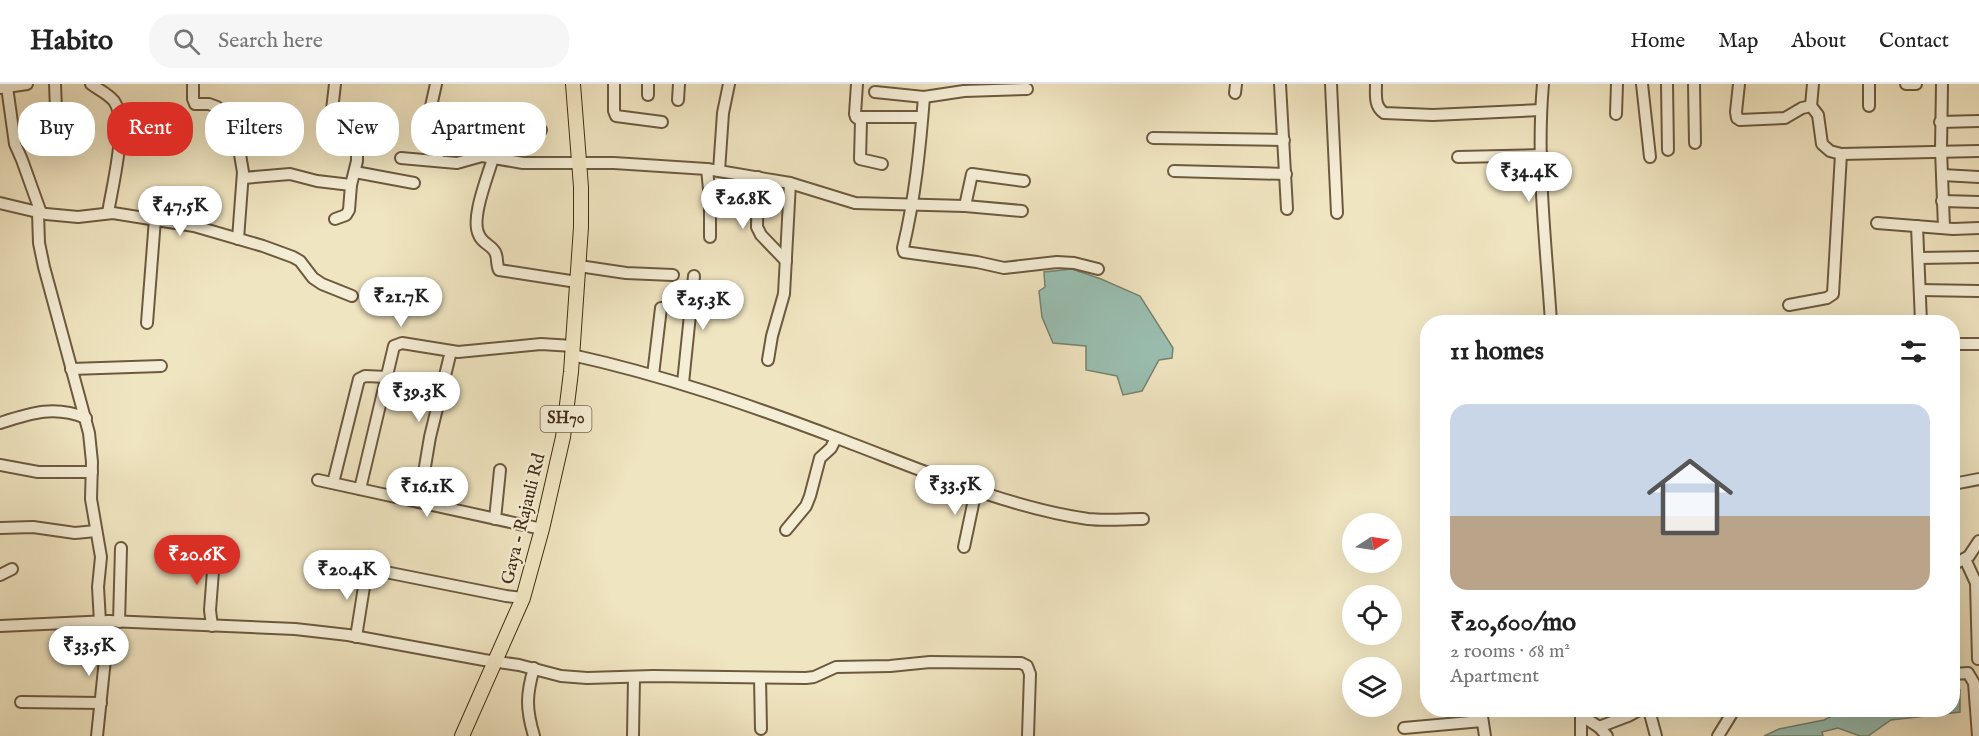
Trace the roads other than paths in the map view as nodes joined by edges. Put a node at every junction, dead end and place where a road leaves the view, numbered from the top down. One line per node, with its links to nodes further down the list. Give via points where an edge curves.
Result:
1 (27, 84): 27 (street)
2 (55, 84): 32 (street)
3 (91, 84): 79 (street, via 114,101 119,115 120,146)
4 (193, 84): 66 (street, via 195,104 217,107 237,137)
5 (335, 84): 61 (street, via 331,120 337,131 354,140)
6 (436, 84): 33 (street)
7 (573, 84): 57 (main road, Gaya - Rajauli Rd / SH70)
8 (614, 84): 41 (street, via 616,116)
9 (679, 84): 31 (street)
10 (729, 84): 59 (street)
11 (857, 84): 38 (street)
12 (1280, 84): 44 (street)
13 (1331, 84): 80 (street)
14 (1376, 84): 36 (street, via 1378,107 1384,112 1433,115)
15 (1543, 84): 36 (street)
16 (1617, 84): 37 (street)
17 (1642, 84): 53 (street)
18 (1667, 84): 46 (street)
19 (1694, 84): 45 (street)
20 (1739, 84): 34 (street, via 1736,116 1740,120 1785,118)
21 (1813, 84): 34 (street)
22 (1869, 84): 35 (street)
23 (1906, 84): 24 (street)
24 (1916, 84)
25 (1942, 84): 42 (street)
26 (964, 87): 28 (street); 30 (street)
27 (3, 88): 78 (street, via 15,144)
28 (1027, 88)
29 (875, 92): 30 (street)
30 (924, 97): 39 (street)
31 (678, 100)
32 (56, 102)
33 (432, 102)
34 (1811, 106): 49 (street, via 1818,115 1822,144)
35 (1869, 106)
36 (1541, 110): 50 (street)
37 (1616, 114)
38 (856, 117): 39 (street); 58 (street, via 861,121 860,159)
39 (922, 117): 74 (street)
40 (1979, 121): 42 (street)
41 (662, 122)
42 (1940, 122): 47 (street)
43 (1153, 138): 44 (street)
44 (1284, 140): 62 (street)
45 (1695, 143)
46 (1668, 150)
47 (1941, 150): 48 (street); 49 (street); 63 (street)
48 (1979, 151)
49 (1841, 154): 100 (street, via 1833,294)
50 (1542, 155): 52 (street); 102 (street)
51 (438, 156): 56 (street)
52 (1458, 157)
53 (1650, 157)
54 (401, 158): 56 (street)
55 (493, 158): 56 (street, via 476,156 457,163); 57 (street); 96 (street, via 477,228 483,242 495,252 499,270)
56 (437, 161)
57 (579, 164): 59 (street); 92 (main road, Gaya - Rajauli Rd / SH70)
58 (882, 164)
59 (713, 170): 64 (street); 87 (street)
60 (1174, 171): 62 (street)
61 (355, 172): 68 (street); 70 (street)
62 (1286, 174): 76 (street)
63 (1941, 175): 65 (street); 71 (street)
64 (758, 177): 69 (street); 91 (street, via 758,228)
65 (1979, 177)
66 (243, 178): 70 (street, via 290,174 317,182); 88 (street)
67 (1024, 181): 75 (street, via 972,174)
68 (414, 183)
69 (790, 183): 74 (street, via 855,203); 91 (street)
70 (351, 185): 82 (street, via 349,210)
71 (1942, 201): 72 (street); 85 (street)
72 (1979, 202)
73 (0, 203): 78 (street)
74 (913, 206): 75 (street); 93 (street, via 903,248 907,254 1004,268 1074,262)
75 (965, 206): 77 (street)
76 (1287, 209)
77 (1022, 211)
78 (39, 213): 79 (street, via 78,217); 111 (street, via 42,259)
79 (108, 213): 81 (street)
80 (1337, 213)
81 (155, 219): 88 (street); 104 (street)
82 (335, 219)
83 (1877, 223): 84 (street)
84 (1917, 226): 85 (street); 90 (street)
85 (1944, 227): 86 (street)
86 (1979, 228)
87 (710, 237)
88 (238, 240): 99 (street, via 293,257 322,284)
89 (1979, 257): 90 (street)
90 (1919, 258): 97 (street)
91 (786, 261): 109 (street, via 783,302)
92 (579, 266): 94 (street); 96 (main road, Gaya - Rajauli Rd / SH70)
93 (1098, 269)
94 (673, 275)
95 (694, 276): 114 (street)
96 (577, 282): 108 (main road, Gaya - Rajauli Rd / SH70)
97 (1920, 290): 98 (street); 103 (street)
98 (1979, 291)
99 (352, 296)
100 (1789, 305)
101 (661, 308): 112 (street)
102 (1551, 315)
103 (1921, 315)
104 (147, 323)
105 (1960, 344): 106 (street)
106 (1979, 344)
107 (451, 351): 108 (street, via 541,344); 113 (street, via 396,344); 127 (street)
108 (573, 351): 112 (street); 131 (main road, Gaya - Rajauli Rd / SH70, via 563,437)
109 (768, 360)
110 (160, 366): 111 (street)
111 (71, 369): 115 (street)
112 (653, 375): 114 (street)
113 (387, 377): 123 (street, via 358,379); 125 (street)
114 (683, 383): 117 (street)
115 (86, 418): 116 (street, via 69,411 55,411); 120 (street)
116 (3, 419)
117 (836, 438): 126 (street); 132 (street, via 820,458 806,506)
118 (0, 465): 120 (street, via 38,472)
119 (500, 470): 128 (street)
120 (92, 472): 133 (street)
121 (1979, 479): 124 (street)
122 (318, 480): 123 (street)
123 (333, 483): 125 (street)
124 (1960, 483)
125 (360, 489): 127 (street)
126 (976, 490): 129 (street, via 1045,511 1091,519); 136 (street)
127 (419, 502): 128 (street)
128 (495, 519): 131 (street)
129 (1143, 519)
130 (0, 528): 133 (street, via 33,527 75,534)
131 (542, 529): 144 (main road, Gaya - Rajauli Rd / SH70)
132 (786, 530)
133 (96, 531): 145 (street, via 101,557 98,587)
134 (1979, 541): 139 (street)
135 (215, 545): 147 (street)
136 (964, 547)
137 (121, 548): 145 (street)
138 (320, 559): 141 (street)
139 (1965, 559): 140 (street); 149 (street, via 1976,583)
140 (1960, 562)
141 (367, 568): 144 (street); 148 (street)
142 (12, 569): 143 (street)
143 (0, 574)
144 (523, 598): 150 (main road, Gaya - Rajauli Rd / SH70)
145 (110, 622): 146 (street); 147 (street); 156 (street)
146 (0, 626)
147 (212, 626): 148 (street, via 295,629)
148 (356, 637): 150 (street)
149 (1977, 659)
150 (496, 661): 151 (street); 168 (main road, Gaya - Rajauli Rd / SH70)
151 (534, 668): 153 (street, via 561,676); 169 (street, via 527,698)
152 (1960, 674): 177 (street, via 1968,673 1974,683)
153 (634, 677): 154 (street); 170 (street)
154 (760, 678): 166 (street); 171 (street, via 810,677 836,667 1024,663 1030,669)
155 (21, 702): 156 (street)
156 (101, 702): 167 (street)
157 (1470, 717): 165 (street)
158 (1482, 717): 172 (street)
159 (1581, 717): 173 (street)
160 (1586, 717): 164 (street)
161 (1625, 717): 164 (street)
162 (1651, 717): 175 (street)
163 (1730, 717): 176 (street)
164 (1599, 727): 174 (street)
165 (1404, 728)
166 (761, 729)
167 (97, 736)
168 (462, 736)
169 (534, 736)
170 (633, 736)
171 (1029, 736)
172 (1485, 736)
173 (1581, 736)
174 (1607, 736)
175 (1656, 736)
176 (1718, 736)
177 (1977, 736)

